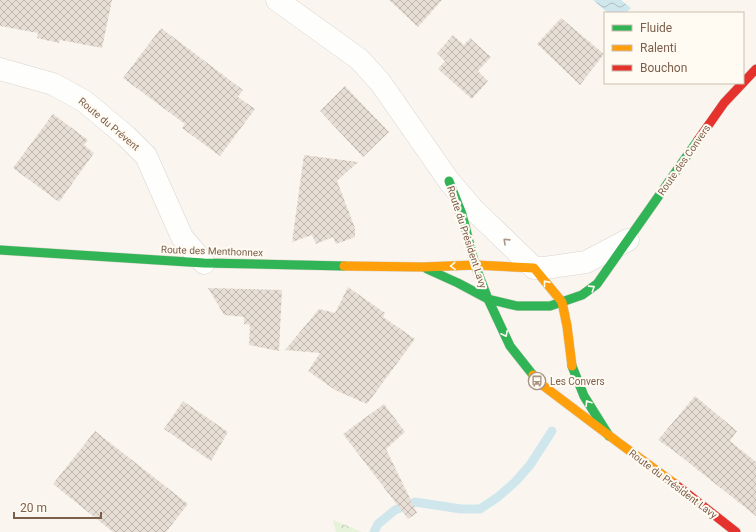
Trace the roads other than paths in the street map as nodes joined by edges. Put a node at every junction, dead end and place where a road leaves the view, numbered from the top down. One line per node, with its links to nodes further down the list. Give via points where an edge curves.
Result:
1 (277, 0): 6 (street, Route du Président Lavy, via 359,59 380,82)
2 (0, 69): 9 (street, Route du Prévent, via 53,84 84,101 126,136 146,156 182,236)
3 (756, 69): 4 (street, Route des Convers)
4 (744, 82)
5 (742, 84): 7 (street, Route des Convers, via 724,103)
6 (449, 181): 10 (street, Route du Président Lavy, via 462,214); 12 (street, Route du Président Lavy, one-way to 6, via 472,208)
7 (628, 240): 12 (street, Route des Convers, via 586,262); 14 (street, Route des Convers, one-way to 7, via 582,294 597,284)
8 (0, 250): 9 (street, Route des Menthonnex)
9 (204, 263): 11 (street, Route des Menthonnex)
10 (475, 265): 11 (street, Route des Menthonnex, one-way to 11); 12 (street, Route des Menthonnex); 13 (street, Route du Président Lavy)
11 (423, 267): 13 (street, Route des Menthonnex)
12 (534, 268): 14 (street, Route du Président Lavy, one-way to 12)
13 (488, 299): 14 (street, Route des Convers, via 517,306 550,306); 15 (street, Route du Président Lavy, one-way to 15, via 510,346 537,381)
14 (562, 302): 15 (street, Route du Président Lavy, one-way to 14, via 584,396 571,363)
15 (609, 436): 16 (street, Route du Président Lavy, via 668,478)
16 (736, 532)

